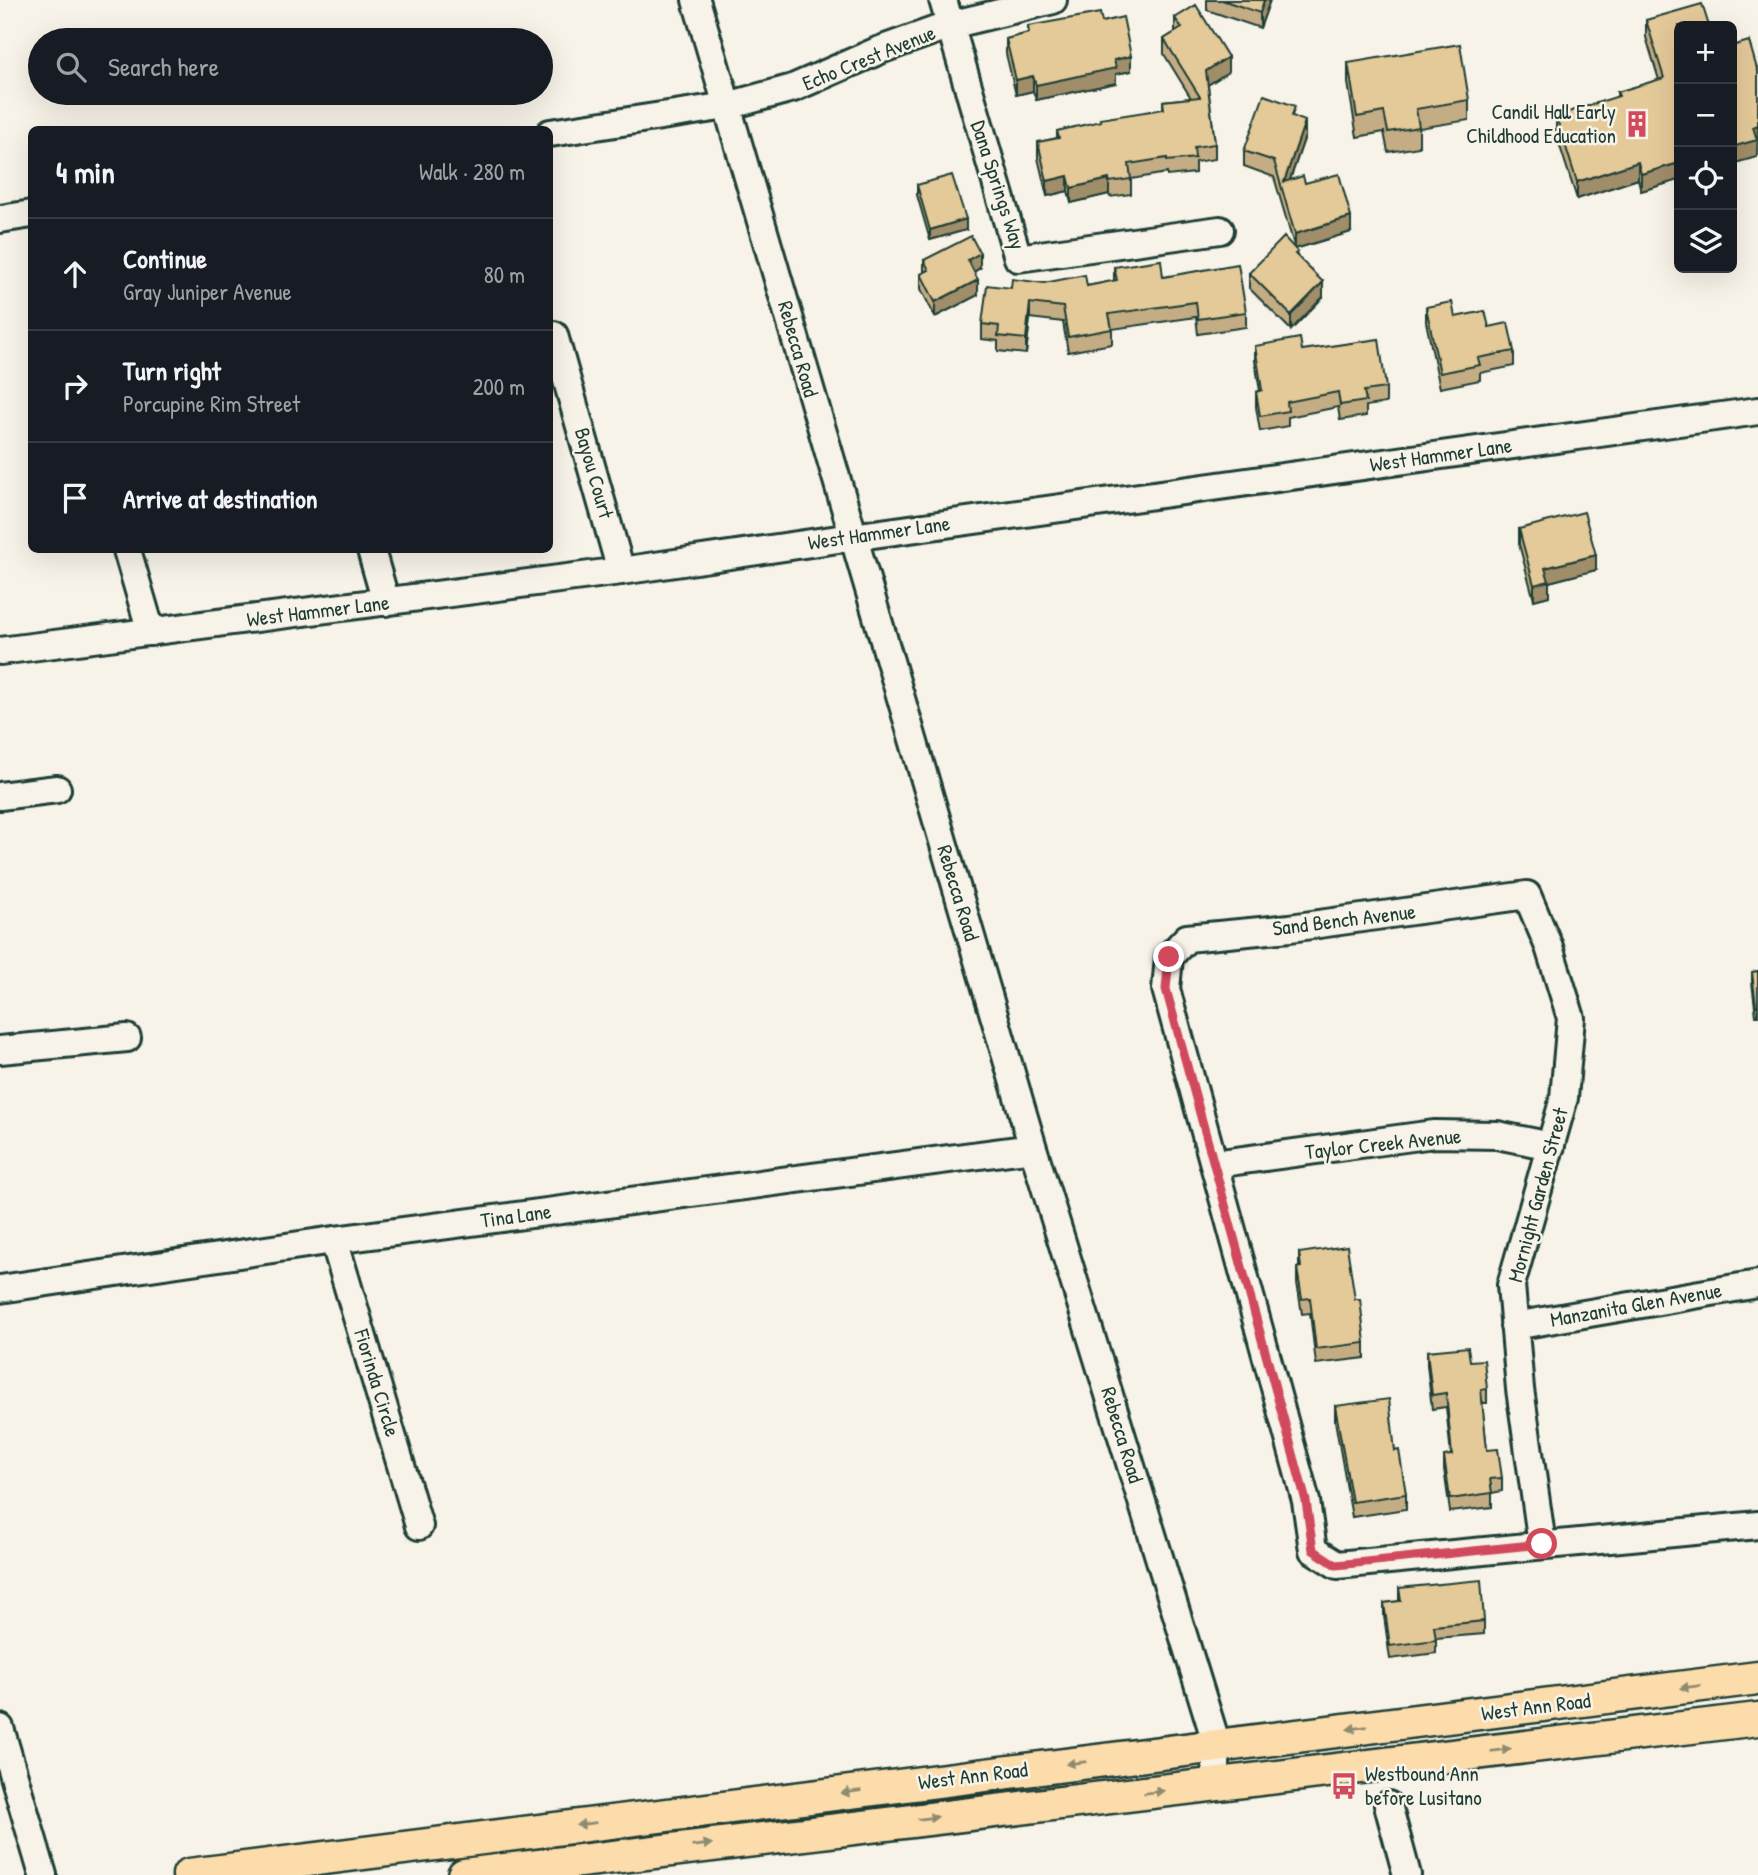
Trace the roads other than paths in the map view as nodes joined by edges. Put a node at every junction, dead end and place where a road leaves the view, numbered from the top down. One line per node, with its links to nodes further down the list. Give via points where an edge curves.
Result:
1 (696, 0): 5 (street, Rebecca Road)
2 (943, 0): 4 (street, Dana Springs Way)
3 (1053, 0): 4 (street, Echo Crest Avenue)
4 (950, 25): 5 (street, Echo Crest Avenue, via 793,88); 9 (street, Dana Springs Way, via 1018,258)
5 (727, 106): 6 (street, Echo Crest Avenue); 12 (street, Rebecca Road)
6 (553, 133)
7 (28, 215): 8 (street)
8 (0, 219)
9 (1220, 230)
10 (554, 335): 15 (street, Bayou Court)
11 (1758, 411): 12 (street, West Hammer Lane)
12 (852, 537): 15 (street, West Hammer Lane); 25 (street, Rebecca Road)
13 (128, 553): 17 (street)
14 (372, 553): 16 (street)
15 (621, 571): 16 (street, West Hammer Lane)
16 (386, 602): 17 (street, West Hammer Lane)
17 (151, 632): 18 (street, West Hammer Lane)
18 (0, 651)
19 (57, 789): 20 (street)
20 (0, 796)
21 (1527, 895): 24 (street, Mornight Garden Street, via 1571,1018 1564,1098); 26 (street, Sand Bench Avenue, via 1187,938 1169,957 1166,989)
22 (127, 1038): 23 (street)
23 (0, 1050)
24 (1551, 1146): 26 (street, Taylor Creek Avenue, via 1497,1135 1434,1134); 30 (street, Mornight Garden Street, via 1511,1285)
25 (1033, 1148): 27 (street, Tina Lane); 37 (street, Rebecca Road)
26 (1214, 1164): 33 (street, via 1306,1501 1313,1550 1336,1565)
27 (334, 1240): 29 (street, Tina Lane); 32 (street, Fiorinda Circle)
28 (1758, 1284): 30 (street, Manzanita Glen Avenue)
29 (0, 1289)
30 (1514, 1326): 33 (street, Mornight Garden Street)
31 (1758, 1525): 33 (street)
32 (419, 1526)
33 (1542, 1544)
34 (1758, 1678): 37 (main road, West Ann Road, one-way to 37)
35 (1758, 1718): 38 (main road, West Ann Road, one-way to 35)
36 (0, 1728): 42 (street)
37 (1217, 1745): 38 (street, Rebecca Road); 40 (main road, West Ann Road, one-way to 40)
38 (1215, 1784): 41 (main road, West Ann Road, one-way to 38)
39 (1388, 1805): 45 (street)
40 (653, 1815): 41 (main road); 43 (main road, West Ann Road, one-way to 43)
41 (660, 1850): 44 (main road, West Ann Road)
42 (43, 1875)
43 (189, 1875)
44 (464, 1875)
45 (1407, 1875)

